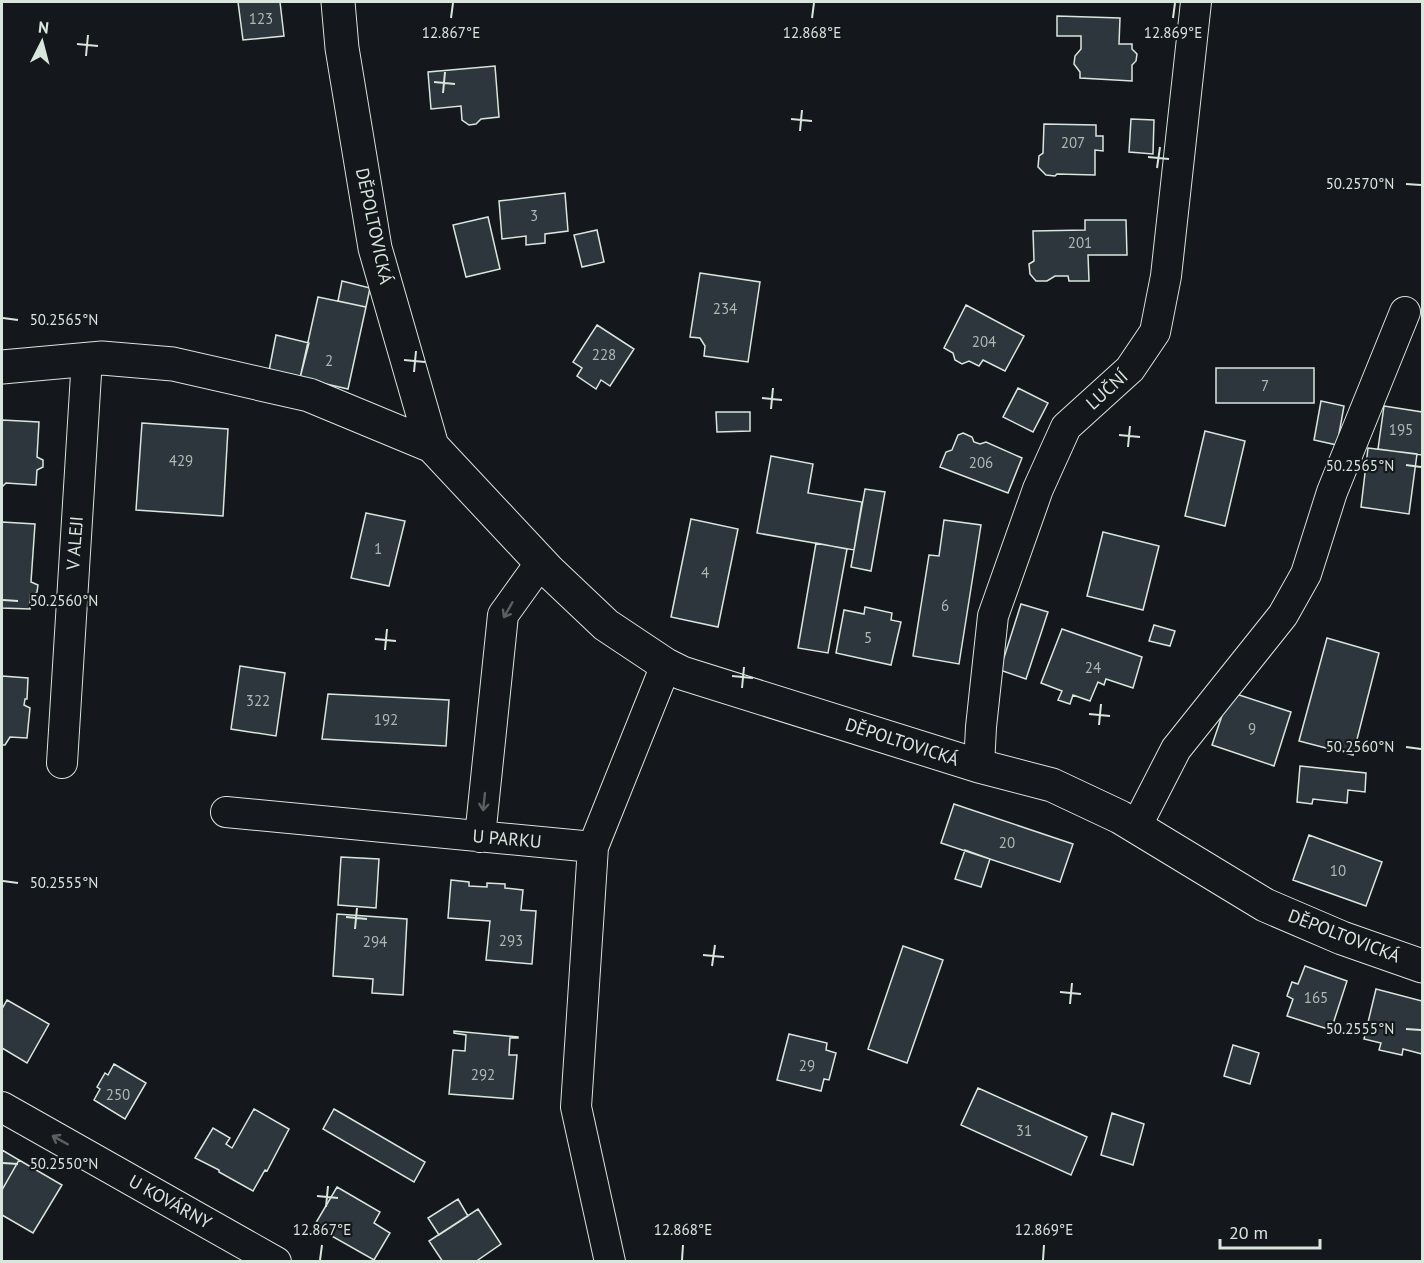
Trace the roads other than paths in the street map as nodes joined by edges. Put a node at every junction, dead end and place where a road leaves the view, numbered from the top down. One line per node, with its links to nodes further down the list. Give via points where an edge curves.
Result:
1 (338, 2): 6 (street, DĚPOLTOVICKÁ, via 375,248)
2 (1196, 2): 10 (street, LUČNÍ, via 1166,276 1155,332 1130,369 1065,427 1038,489 993,616)
3 (1405, 312): 12 (street, via 1332,492 1306,574 1283,615 1176,749)
4 (87, 358): 5 (street, DĚPOLTOVICKÁ); 6 (street, DĚPOLTOVICKÁ, via 173,364 309,395); 9 (street, V ALEJI)
5 (2, 367)
6 (432, 446): 7 (street, DĚPOLTOVICKÁ)
7 (541, 562): 8 (street, DĚPOLTOVICKÁ, via 606,625); 13 (street, one-way to 13, via 503,615)
8 (666, 665): 10 (street, DĚPOLTOVICKÁ); 14 (street)
9 (62, 763)
10 (979, 766): 12 (street, DĚPOLTOVICKÁ, via 1052,785)
11 (226, 812): 13 (street, U PARKU)
12 (1136, 827): 15 (street, DĚPOLTOVICKÁ, via 1265,905 1342,939)
13 (480, 837): 14 (street, U PARKU)
14 (593, 847): 18 (street, via 576,1107)
15 (1422, 966)
16 (2, 1107): 17 (street, U KOVÁRNY, one-way to 16)
17 (276, 1262)
18 (610, 1262)

